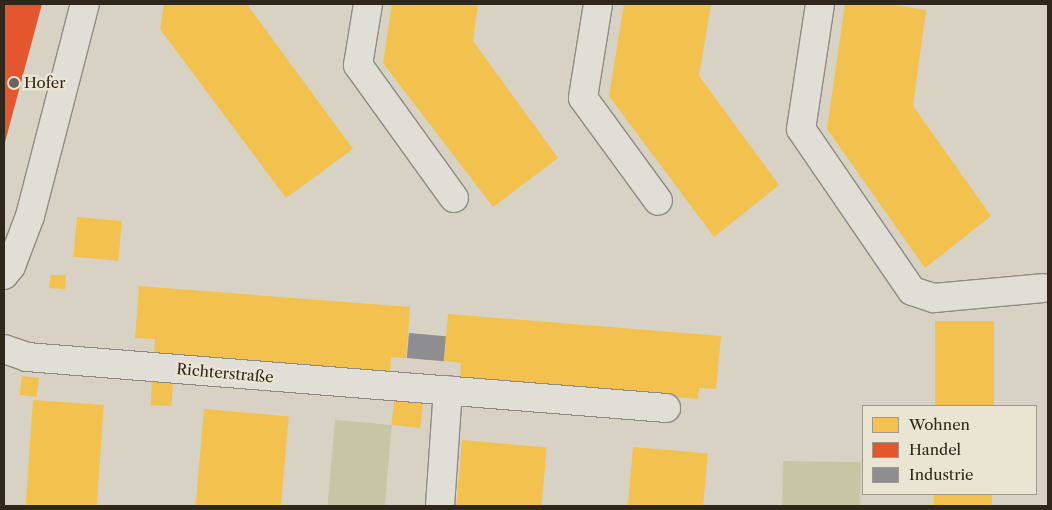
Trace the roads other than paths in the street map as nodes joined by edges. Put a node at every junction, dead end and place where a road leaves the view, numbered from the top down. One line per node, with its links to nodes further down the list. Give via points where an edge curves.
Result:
1 (85, 4): 7 (street, via 30,216 11,266)
2 (368, 4): 5 (street, via 358,65)
3 (598, 4): 6 (street, via 583,98)
4 (820, 4): 8 (street, via 801,129 912,291 934,298)
5 (454, 198)
6 (658, 201)
7 (4, 275)
8 (1043, 288)
9 (4, 349): 10 (street, Richterstraße, via 27,357)
10 (448, 390): 11 (street, Richterstraße); 12 (street)
11 (666, 408)
12 (440, 506)

